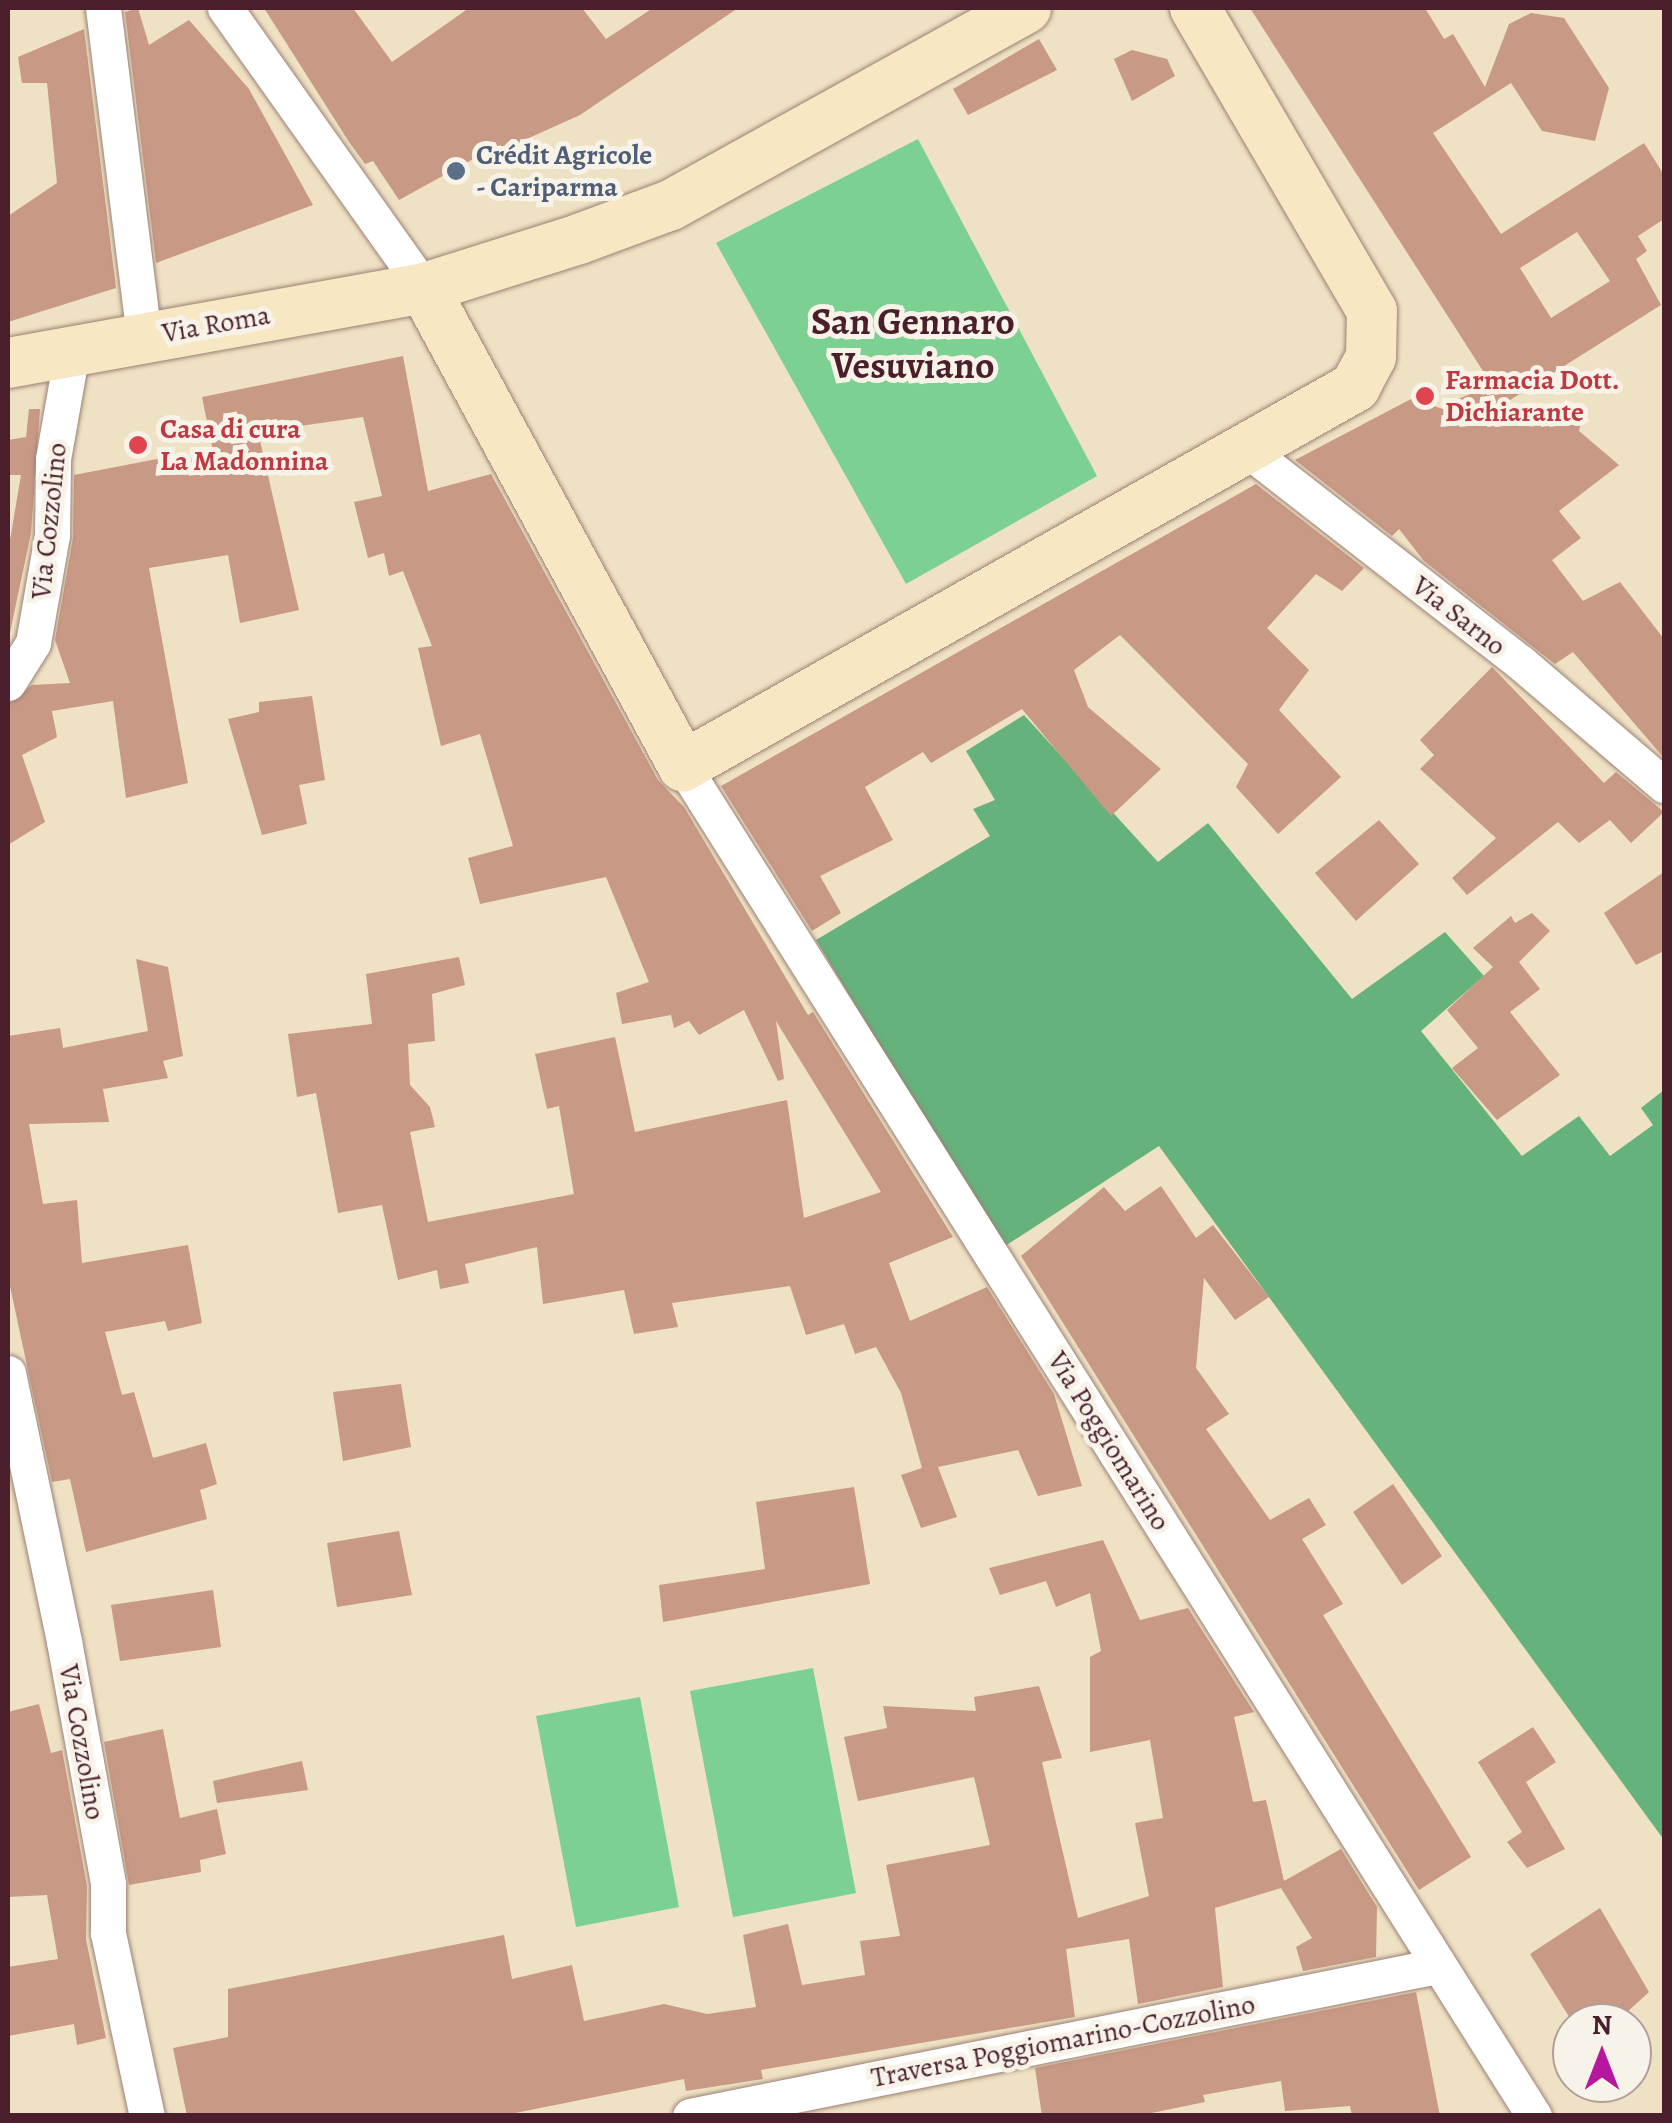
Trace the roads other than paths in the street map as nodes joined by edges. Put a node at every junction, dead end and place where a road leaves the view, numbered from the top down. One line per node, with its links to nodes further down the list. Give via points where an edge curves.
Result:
1 (102, 8): 6 (street)
2 (225, 8): 5 (street)
3 (1026, 8): 5 (main road, Via Roma, via 671,205)
4 (1195, 8): 9 (main road, via 1372,311 1371,358 1354,387)
5 (424, 288): 6 (main road, Via Roma); 11 (main road)
6 (144, 337): 7 (main road, Via Roma)
7 (72, 351): 8 (main road, Via Roma); 10 (street, Via Cozzolino, via 53,458 52,535 34,643)
8 (8, 363)
9 (1250, 452): 11 (main road); 12 (street, Via Sarno, via 1521,663)
10 (8, 684)
11 (683, 766): 14 (street, Via Poggiomarino)
12 (1664, 785)
13 (8, 1374): 15 (street, Via Cozzolino, via 64,1641 108,1884 108,1933)
14 (1436, 1966): 16 (street, Traversa Poggiomarino-Cozzolino); 17 (street, Via Poggiomarino)
15 (146, 2116)
16 (690, 2116)
17 (1534, 2116)

